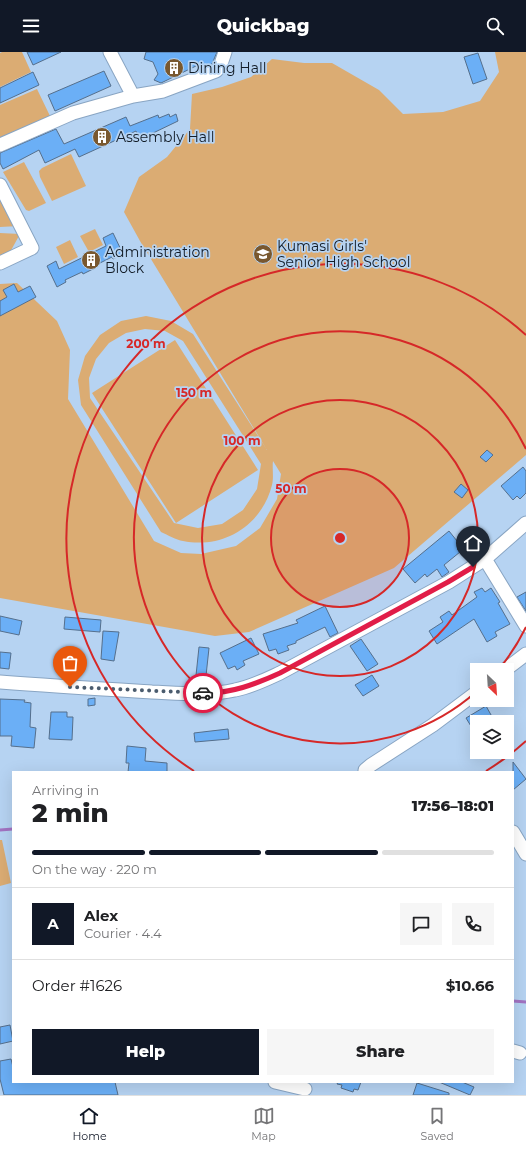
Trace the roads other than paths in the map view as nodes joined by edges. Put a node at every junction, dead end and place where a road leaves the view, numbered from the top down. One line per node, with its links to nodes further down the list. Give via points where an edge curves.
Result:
1 (110, 52): 3 (street)
2 (225, 52): 3 (street, via 216,71 163,91)
3 (132, 96): 4 (street, via 73,113)
4 (0, 145)
5 (0, 185): 6 (street, via 32,248)
6 (0, 263)
7 (526, 523): 8 (street)
8 (485, 559): 9 (street); 12 (street, via 448,582 280,673 234,690 207,694)
9 (526, 626)
10 (526, 654): 11 (street)
11 (514, 663)
12 (0, 682)
13 (470, 697): 14 (street, via 433,726)
14 (365, 771)
15 (514, 834): 16 (street)
16 (526, 854)
17 (279, 1083): 18 (street)
18 (305, 1089)

